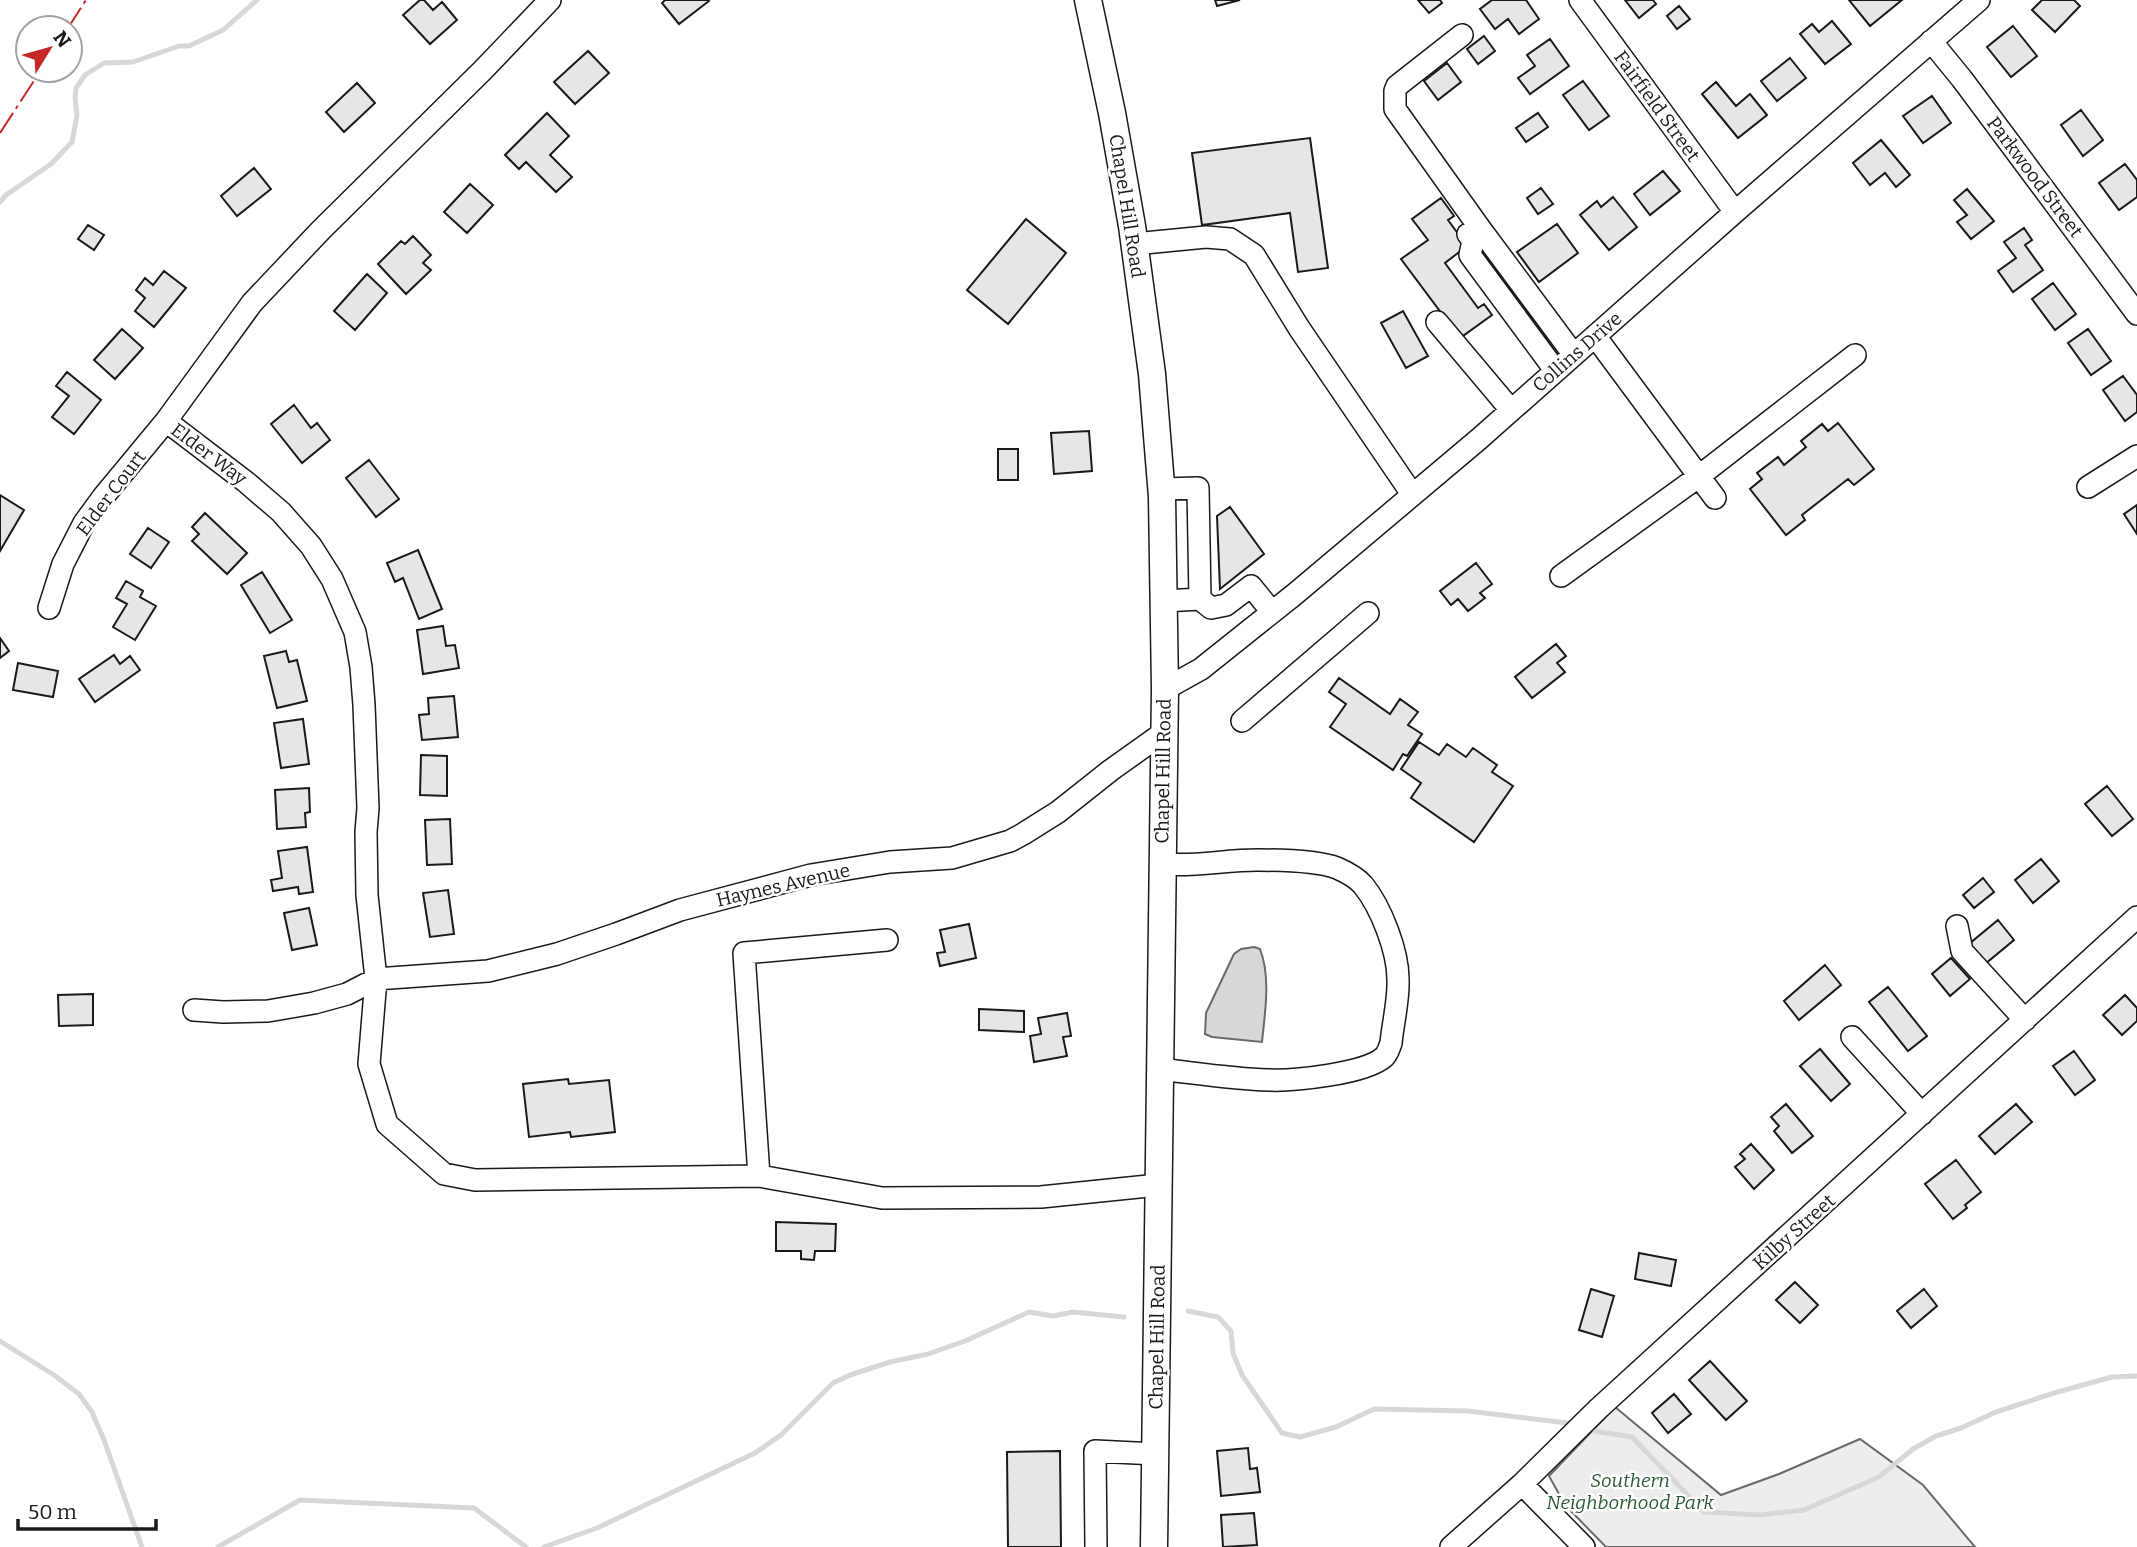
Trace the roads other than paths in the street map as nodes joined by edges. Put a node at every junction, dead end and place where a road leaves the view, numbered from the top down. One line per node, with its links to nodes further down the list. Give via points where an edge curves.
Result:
1 (550, 0): 17 (street, Elder Way, via 252,303)
2 (1088, 0): 9 (main road, Chapel Hill Road)
3 (1580, 0): 7 (street, Fairfield Street)
4 (1979, 0): 6 (street, Collins Drive)
5 (1462, 35): 8 (street, via 1397,86 1395,109)
6 (1931, 41): 7 (street, Collins Drive); 10 (street, Parkwood Street)
7 (1735, 212): 12 (street, Collins Drive)
8 (1479, 227): 13 (street); 15 (street, via 1468,234 1473,241 1470,255)
9 (1134, 244): 21 (main road, Chapel Hill Road); 22 (street, via 1230,239 1254,255)
10 (2137, 314)
11 (1437, 322): 16 (street)
12 (1595, 336): 13 (street, Collins Drive); 19 (street)
13 (1574, 355): 15 (street, Collins Drive)
14 (1855, 355): 19 (street)
15 (1555, 370): 16 (street, Collins Drive)
16 (1510, 410): 22 (street, Collins Drive)
17 (166, 421): 27 (street, Elder Court, via 85,523 63,564); 37 (street, Elder Way, via 281,512 332,579 355,632 364,705 368,895)
18 (2137, 456): 20 (street)
19 (1698, 477): 23 (street); 24 (street)
20 (2088, 487)
21 (1162, 489): 25 (street, via 1198,488); 26 (main road, Chapel Hill Road)
22 (1412, 494): 28 (street, Collins Drive)
23 (1715, 498)
24 (1561, 576)
25 (1200, 599): 26 (street); 28 (street, via 1211,608 1226,605 1251,586)
26 (1164, 600): 30 (main road, Chapel Hill Road)
27 (49, 608)
28 (1272, 612): 30 (street, Collins Drive, via 1201,669)
29 (1368, 613): 31 (street)
30 (1165, 689): 32 (main road, Chapel Hill Road)
31 (1242, 721)
32 (1163, 733): 33 (main road, Chapel Hill Road); 37 (street, Haynes Avenue, via 1058,812 1010,841 952,858 811,875 680,910 558,954 488,971)
33 (1162, 864): 41 (main road, Chapel Hill Road); 41 (street, via 1256,860 1335,867 1362,883 1372,898 1385,925 1398,979 1391,1043 1388,1053 1373,1064 1350,1072 1280,1081)
34 (2137, 917): 39 (street, Kilby Street)
35 (1957, 926): 39 (street, via 1962,951)
36 (887, 940): 43 (street, via 744,953)
37 (376, 979): 38 (street, via 314,1003 268,1010); 43 (street, Elder Way, via 369,1064 387,1124 444,1174 475,1180)
38 (194, 1010)
39 (2025, 1020): 42 (street, Kilby Street)
40 (1852, 1037): 42 (street)
41 (1159, 1069): 44 (main road, Chapel Hill Road)
42 (1922, 1114): 46 (street, Kilby Street)
43 (759, 1176): 44 (street, Elder Way, via 882,1198 1041,1198)
44 (1158, 1185): 45 (main road, Chapel Hill Road)
45 (1156, 1454): 47 (street, via 1095,1451); 48 (main road, Chapel Hill Road)
46 (1522, 1484): 49 (street, Kilby Street); 50 (street)
47 (1096, 1547)
48 (1154, 1547)
49 (1451, 1547)
50 (1584, 1547)

